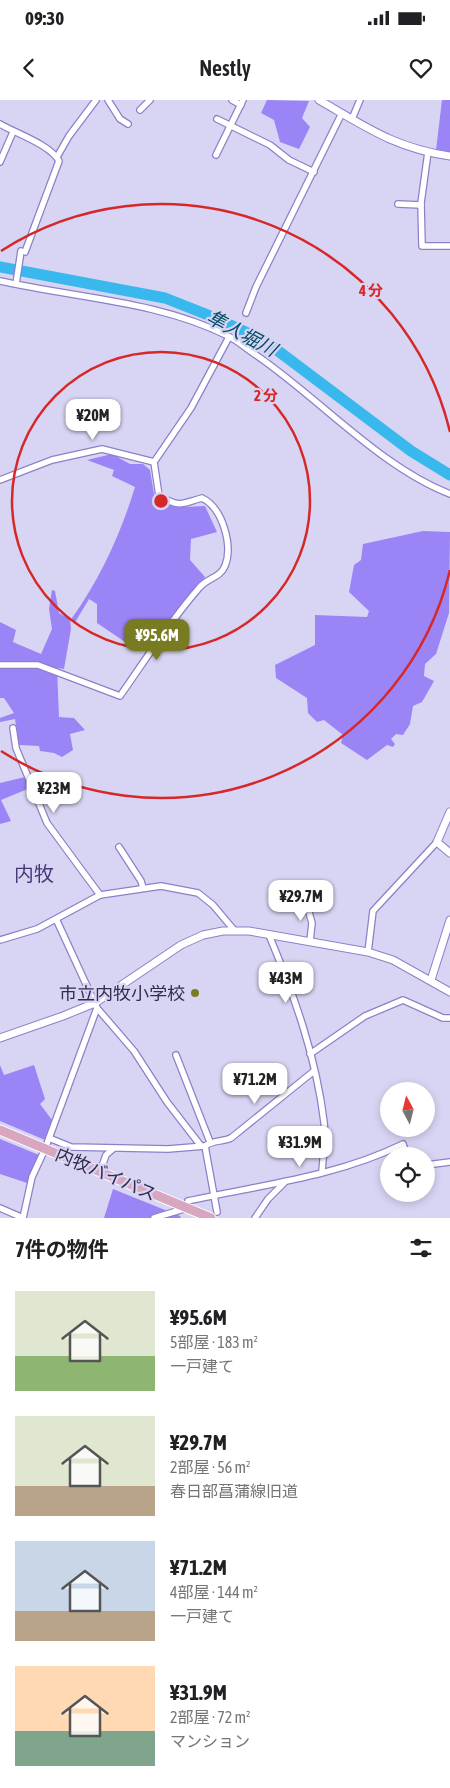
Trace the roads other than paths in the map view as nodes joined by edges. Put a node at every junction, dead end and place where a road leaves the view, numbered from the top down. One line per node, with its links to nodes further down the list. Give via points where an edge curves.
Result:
1 (96, 100): 19 (street)
2 (108, 100): 13 (street, via 120,120)
3 (150, 100): 8 (street)
4 (232, 100): 7 (street)
5 (319, 100): 9 (street)
6 (360, 100): 11 (street)
7 (242, 102): 14 (street)
8 (140, 110)
9 (342, 113): 11 (street); 21 (street)
10 (217, 118): 14 (street)
11 (352, 119): 16 (street, via 400,144)
12 (0, 124): 15 (street)
13 (128, 124)
14 (230, 125): 17 (street); 21 (street)
15 (13, 132): 19 (street, via 28,136); 20 (street)
16 (428, 152): 18 (street); 23 (street)
17 (216, 155)
18 (450, 156)
19 (57, 157): 26 (street, via 59,161 23,252)
20 (0, 162)
21 (314, 172): 27 (street)
22 (398, 204): 23 (street)
23 (422, 206): 24 (street, via 422,246)
24 (450, 246)
25 (0, 281): 26 (street)
26 (16, 284): 28 (street, via 130,304 182,318)
27 (246, 313)
28 (229, 337): 29 (street, via 191,408); 31 (street, via 270,365 388,458)
29 (154, 462): 30 (street, via 102,449 52,460); 32 (street, via 159,496 176,504 202,498 218,514 226,544 226,564 222,571 204,582 186,603 120,696 38,665)
30 (0, 480)
31 (450, 494)
32 (0, 665)
33 (13, 728): 39 (street, via 16,748 47,823)
34 (450, 812): 35 (street)
35 (437, 842): 37 (street); 47 (street, via 373,911)
36 (119, 847): 38 (street)
37 (450, 853)
38 (143, 888): 39 (street); 43 (street, via 162,886 198,893)
39 (100, 895): 42 (street)
40 (306, 902): 46 (street, via 312,923)
41 (450, 920): 48 (street)
42 (57, 921): 45 (street); 50 (street)
43 (234, 930): 44 (street); 50 (street, via 203,935 181,945)
44 (269, 935): 46 (street); 53 (street, via 296,1001)
45 (0, 940)
46 (310, 941): 47 (street)
47 (368, 952): 48 (street, via 393,960)
48 (431, 980): 49 (street)
49 (450, 992)
50 (96, 1006): 52 (street); 57 (street); 58 (street, via 134,1051 167,1102)
51 (450, 1018): 53 (street, via 443,1018 403,1000 365,1016)
52 (0, 1038)
53 (310, 1054): 55 (street)
54 (176, 1055): 58 (street)
55 (314, 1071): 58 (street, via 231,1138); 65 (street, via 324,1121)
56 (0, 1130): 59 (main road, 内牧バイパス)
57 (49, 1138): 59 (street); 60 (street, via 71,1147)
58 (206, 1144): 60 (street, via 168,1149); 67 (street)
59 (45, 1149): 64 (main road, 内牧バイパス); 71 (street, via 32,1177)
60 (113, 1149): 64 (street, via 106,1155)
61 (380, 1153): 65 (street)
62 (450, 1162): 63 (street)
63 (435, 1164)
64 (100, 1172): 68 (main road, 内牧バイパス)
65 (322, 1172): 66 (street)
66 (284, 1183): 67 (street); 73 (street, via 268,1198)
67 (213, 1195): 68 (street); 70 (street)
68 (187, 1204): 70 (main road, 内牧バイパス); 72 (street)
69 (0, 1208): 71 (street)
70 (214, 1215)
71 (23, 1218)
72 (154, 1218)
73 (255, 1218)

